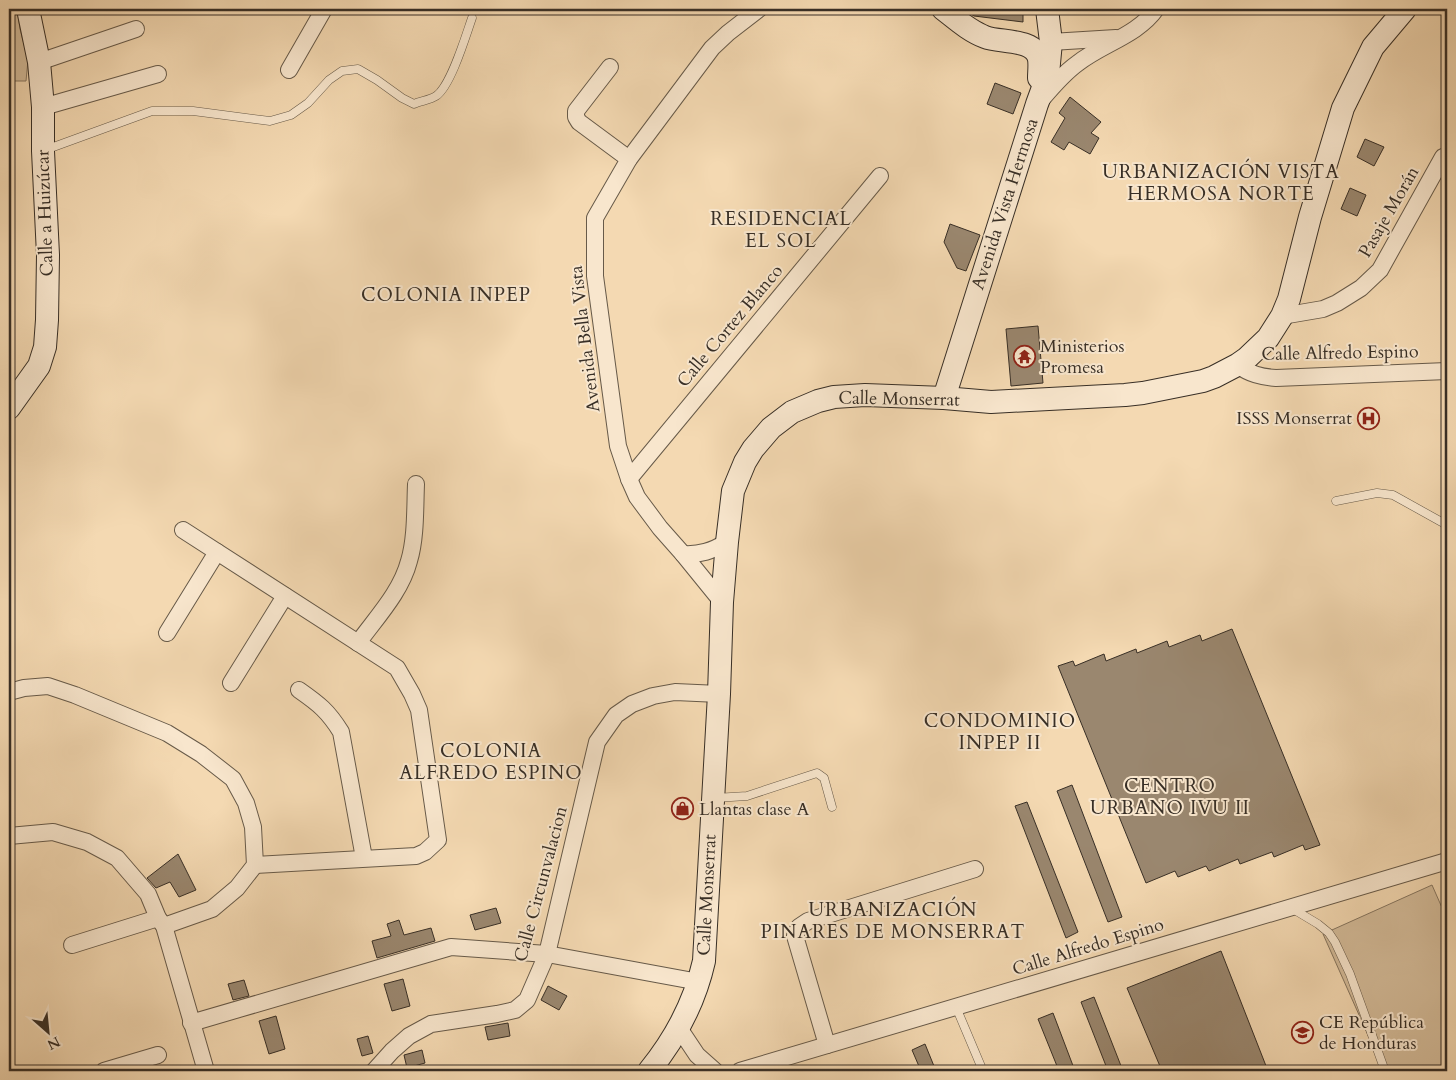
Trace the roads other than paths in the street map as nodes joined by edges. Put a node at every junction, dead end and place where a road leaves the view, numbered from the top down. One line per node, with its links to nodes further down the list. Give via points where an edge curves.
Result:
1 (28, 9): 13 (street, Calle a Huizúcar)
2 (324, 9): 15 (street)
3 (759, 9): 21 (street, Avenida Bella Vista, via 712,48)
4 (943, 9): 12 (street, via 986,37)
5 (1046, 9): 11 (street, Avenida Vista Hermosa); 12 (street, via 1042,32)
6 (1156, 9): 10 (street, via 1143,23)
7 (1405, 9): 23 (street, Calle Monserrat, via 1373,47 1343,108 1310,217 1294,284)
8 (472, 18): 19 (lane, via 449,78 436,96 414,104 358,69 342,71 291,115 270,120 193,111 152,111)
9 (136, 29): 13 (street)
10 (1119, 38): 11 (street); 17 (street, via 1078,62)
11 (1052, 42): 17 (street, Avenida Vista Hermosa, via 1048,74)
12 (1027, 44): 17 (street, via 1039,57)
13 (39, 62): 18 (street, Calle a Huizúcar)
14 (610, 67): 21 (street, via 576,111 576,116 579,122)
15 (289, 70)
16 (158, 74): 18 (street)
17 (1037, 104): 26 (street, Avenida Vista Hermosa)
18 (43, 107): 19 (street, Calle a Huizúcar)
19 (43, 151): 27 (street, Calle a Huizúcar, via 48,255 44,347 39,366)
20 (1444, 157): 23 (street, Pasaje Morán, via 1380,270 1361,288 1337,303 1323,309)
21 (629, 159): 28 (street, Avenida Bella Vista, via 595,218 595,276 618,446)
22 (880, 176): 28 (street, Calle Cortez Blanco)
23 (1282, 316): 24 (street, Calle Monserrat, via 1264,342)
24 (1237, 366): 25 (street, Calle Alfredo Espino, via 1256,375 1276,378); 26 (street, Calle Monserrat, via 1203,381 1143,393 991,402)
25 (1447, 371)
26 (944, 398): 33 (street, Calle Monserrat, via 851,395 818,401 792,412 770,428 745,462 733,491)
27 (9, 408)
28 (629, 479): 35 (street, Avenida Bella Vista, via 637,497)
29 (416, 484): 39 (street, via 410,560 403,579)
30 (1336, 501): 31 (lane, via 1377,493 1393,495)
31 (1447, 525)
32 (183, 530): 34 (street)
33 (727, 542): 35 (street, via 706,552); 37 (street, Calle Monserrat)
34 (216, 552): 36 (street); 38 (street)
35 (683, 554): 37 (street, Avenida Bella Vista)
36 (285, 596): 39 (street); 40 (street)
37 (722, 602): 43 (street, Calle Monserrat)
38 (167, 633)
39 (358, 643): 47 (street, via 397,668 419,710 438,840 416,856)
40 (231, 683)
41 (299, 690): 47 (street, via 330,715 341,732)
42 (9, 692): 49 (street, via 48,686 167,733 200,754 233,778 246,803 254,827)
43 (719, 694): 44 (street, Calle Monserrat); 54 (street, Calle Circunvalacion, via 675,692 632,704 616,715 597,742)
44 (713, 798): 45 (lane, via 747,796 817,773 824,778); 55 (street, Calle Monserrat, via 704,961)
45 (832, 807)
46 (9, 836): 52 (street, via 52,832 87,842 117,858 148,894)
47 (364, 858): 49 (street)
48 (1447, 861): 51 (street, Calle Alfredo Espino)
49 (255, 865): 52 (street, via 212,909)
50 (975, 869): 59 (street, via 808,920 798,927 795,936)
51 (1291, 908): 56 (street, Calle Alfredo Espino); 68 (lane, via 1318,924 1335,942)
52 (161, 922): 53 (street); 57 (street)
53 (72, 945)
54 (547, 954): 55 (street); 57 (street, via 451,947); 63 (street, Calle Circunvalacion, via 527,1000 515,1010 431,1024 409,1036)
55 (700, 982): 58 (street, Calle Monserrat)
56 (956, 1007): 59 (street, Calle Alfredo Espino); 67 (lane)
57 (191, 1023): 62 (street)
58 (679, 1028): 64 (street, Calle Monserrat); 65 (street, via 697,1055)
59 (827, 1045): 66 (street, Calle Alfredo Espino)
60 (158, 1055): 61 (street)
61 (104, 1071)
62 (206, 1071)
63 (374, 1071)
64 (649, 1071)
65 (715, 1071)
66 (740, 1071)
67 (983, 1071)
68 (1385, 1071)

